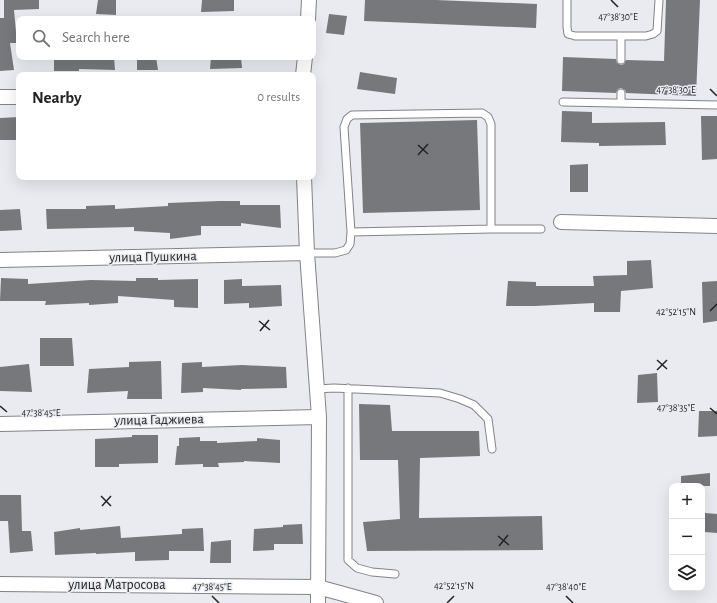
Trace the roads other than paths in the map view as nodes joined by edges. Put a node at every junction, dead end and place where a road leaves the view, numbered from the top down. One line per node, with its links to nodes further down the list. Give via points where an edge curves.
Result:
1 (309, 0): 4 (street)
2 (567, 0): 5 (lane, via 568,34)
3 (659, 0): 5 (lane, via 656,31 653,34)
4 (308, 16)
5 (621, 36): 7 (lane)
6 (304, 60): 8 (street)
7 (621, 60)
8 (303, 72)
9 (621, 93): 13 (lane)
10 (0, 97): 11 (street)
11 (16, 97)
12 (563, 102): 13 (lane)
13 (621, 103): 14 (lane)
14 (717, 105)
15 (304, 180): 21 (street)
16 (561, 222): 17 (street)
17 (717, 226)
18 (491, 229): 19 (lane); 20 (lane); 20 (lane, via 491,124 488,118 482,114 352,115 344,127)
19 (541, 229)
20 (351, 232): 21 (lane, via 350,244 346,250 335,253)
21 (307, 253): 22 (street, улица Пушкина); 24 (street)
22 (0, 260)
23 (348, 388): 24 (lane); 27 (lane, via 440,393 460,399 474,405 488,419); 28 (lane, via 348,560 357,568)
24 (317, 389): 25 (street)
25 (319, 417): 26 (street, улица Гаджиева); 30 (street)
26 (0, 424)
27 (492, 449)
28 (395, 574)
29 (0, 584): 30 (street, улица Матросова)
30 (318, 587): 31 (street); 32 (street, улица Матросова)
31 (318, 603)
32 (376, 603)

